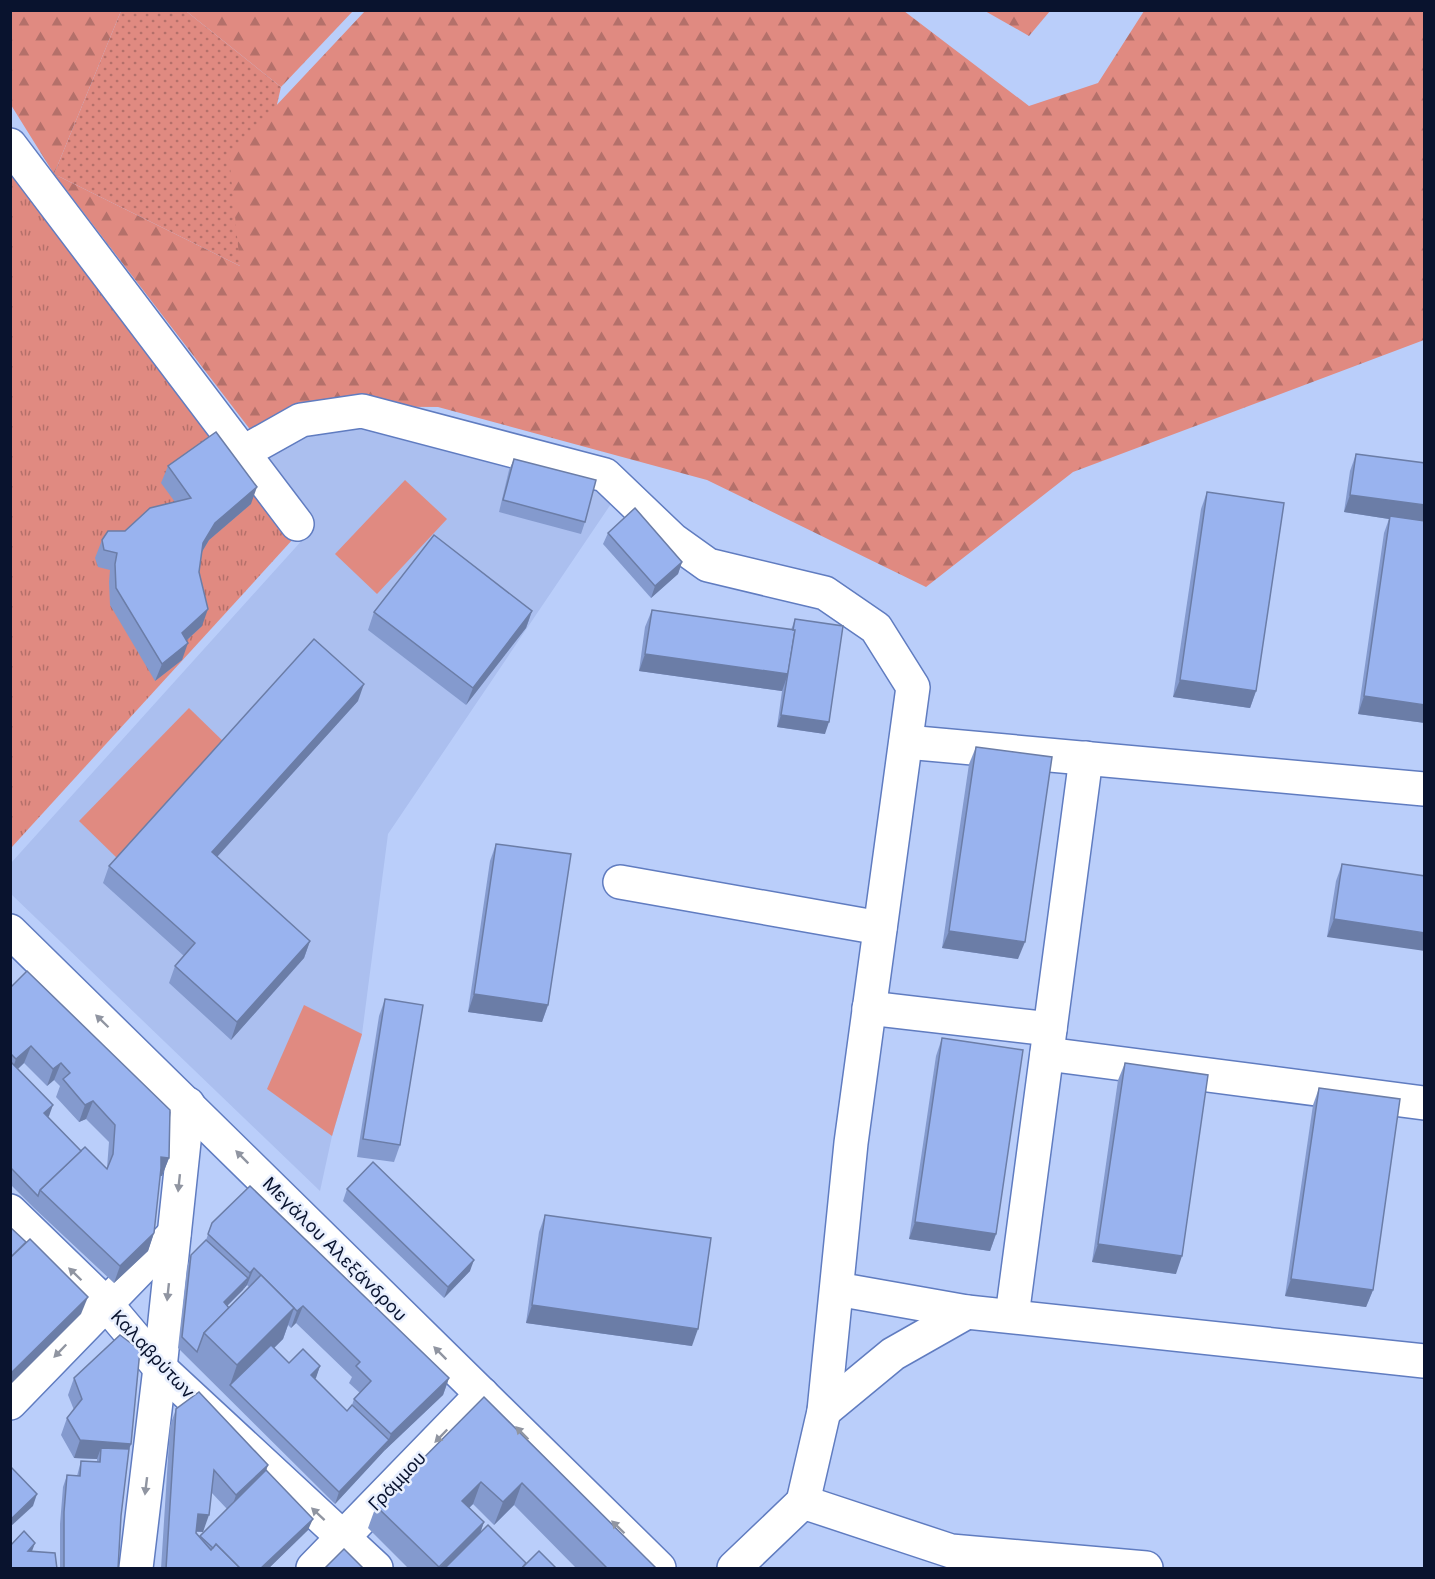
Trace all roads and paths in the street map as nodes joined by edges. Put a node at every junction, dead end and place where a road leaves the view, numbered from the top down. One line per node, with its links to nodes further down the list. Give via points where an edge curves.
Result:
1 (10, 145): 2 (street)
2 (243, 452): 3 (street); 4 (street, via 301,420 362,411 605,475 673,540 708,565 825,593 876,628 913,687)
3 (297, 524)
4 (906, 742): 5 (street); 8 (street)
5 (1086, 758): 6 (street); 11 (street)
6 (1425, 789)
7 (620, 882): 8 (street)
8 (880, 928): 10 (street)
9 (16, 947): 13 (street, Μεγάλου Αλεξάνδρου, one-way to 9)
10 (869, 1008): 11 (street); 16 (street)
11 (1048, 1042): 12 (street); 19 (street)
12 (1425, 1103)
13 (188, 1104): 15 (street, one-way to 15); 22 (street, Μεγάλου Αλεξάνδρου, one-way to 13)
14 (10, 1211): 17 (street, Καλαβρύτων, one-way to 14)
15 (174, 1234): 17 (street); 21 (street, one-way to 21)
16 (837, 1289): 18 (street); 24 (street)
17 (106, 1304): 21 (street, Καλαβρύτων); 23 (street, one-way to 23)
18 (967, 1312): 19 (street); 24 (street, via 893,1354)
19 (1012, 1317): 20 (street)
20 (1425, 1361)
21 (160, 1368): 26 (street, Καλαβρύτων, one-way to 21); 27 (street, one-way to 27)
22 (482, 1394): 26 (street, Γράμμου, one-way to 26); 30 (street, Μεγάλου Αλεξάνδρου, one-way to 22)
23 (10, 1403)
24 (824, 1411): 25 (street)
25 (803, 1502): 31 (street); 32 (street, via 951,1551)
26 (344, 1537): 28 (street, Γράμμου); 29 (street, Καλαβρύτων)
27 (136, 1569)
28 (313, 1569)
29 (376, 1569)
30 (659, 1569)
31 (734, 1569)
32 (1146, 1569)

